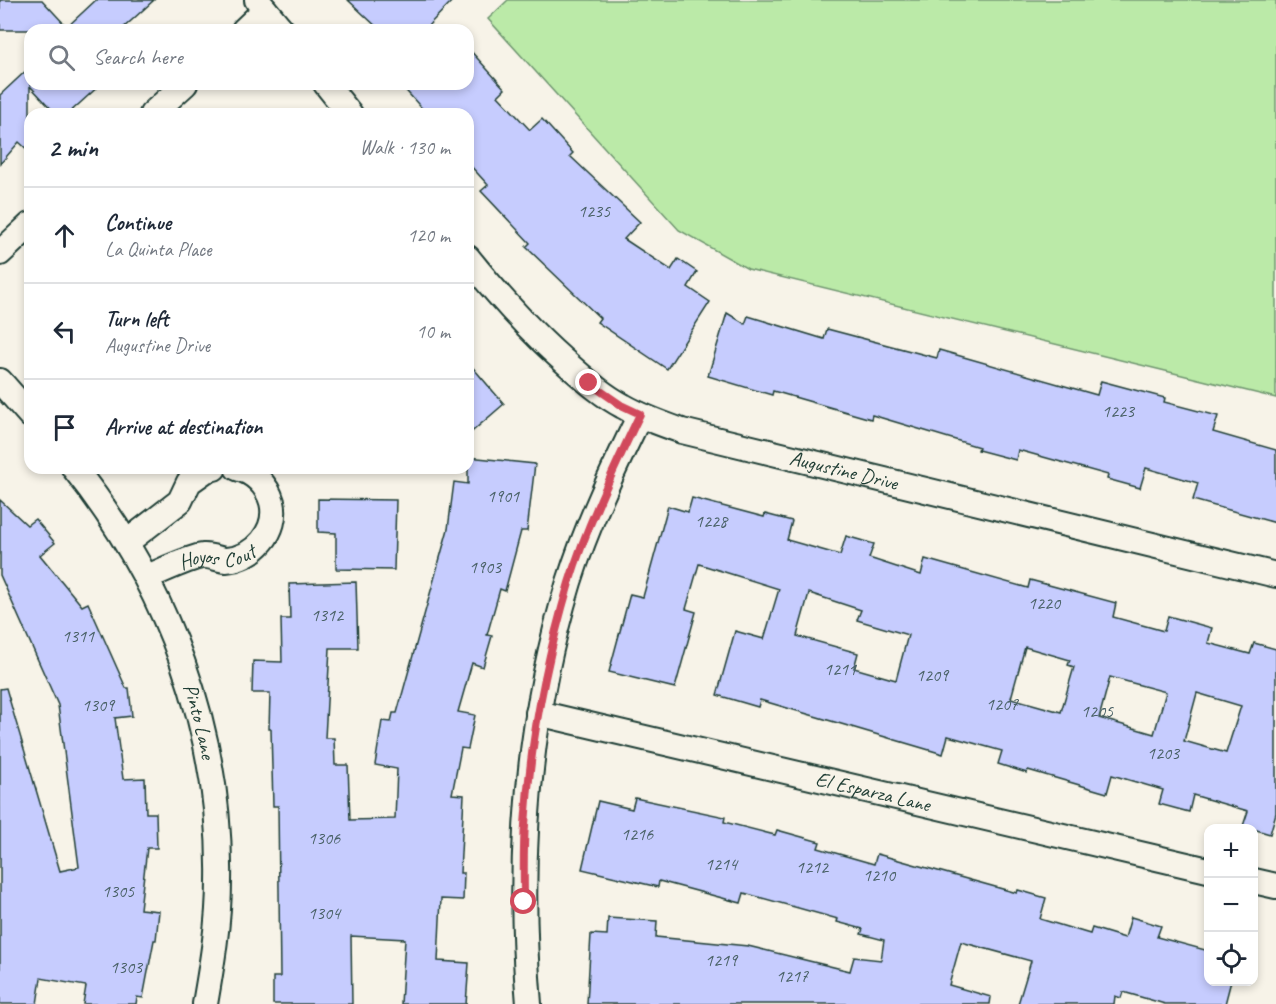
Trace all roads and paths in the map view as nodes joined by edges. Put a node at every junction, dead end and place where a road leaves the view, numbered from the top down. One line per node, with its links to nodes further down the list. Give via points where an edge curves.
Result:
1 (261, 5): 2 (street); 3 (street)
2 (248, 24)
3 (277, 24)
4 (178, 90): 6 (street)
5 (331, 90): 7 (street)
6 (159, 108)
7 (345, 108)
8 (24, 231): 9 (street)
9 (0, 253)
10 (474, 265): 13 (street, Augustine Drive, via 544,344 589,383)
11 (0, 381): 12 (street)
12 (24, 408)
13 (640, 414): 18 (street, Augustine Drive, via 682,430); 20 (street, via 570,581)
14 (78, 474): 17 (street, Pinto Lane)
15 (200, 474): 17 (street, via 189,482 180,501)
16 (251, 474): 19 (street, Hoyos Cout, via 263,484 272,503 272,524 262,543 245,556 224,560 204,555)
17 (127, 542): 19 (street, Pinto Lane)
18 (1276, 575)
19 (147, 577): 24 (street, Pinto Lane, via 174,637 208,755 219,882)
20 (538, 713): 21 (street, El Esparza Lane); 25 (street, via 525,825)
21 (1204, 869)
22 (1258, 882): 23 (street)
23 (1276, 886)
24 (205, 1004)
25 (529, 1004)

